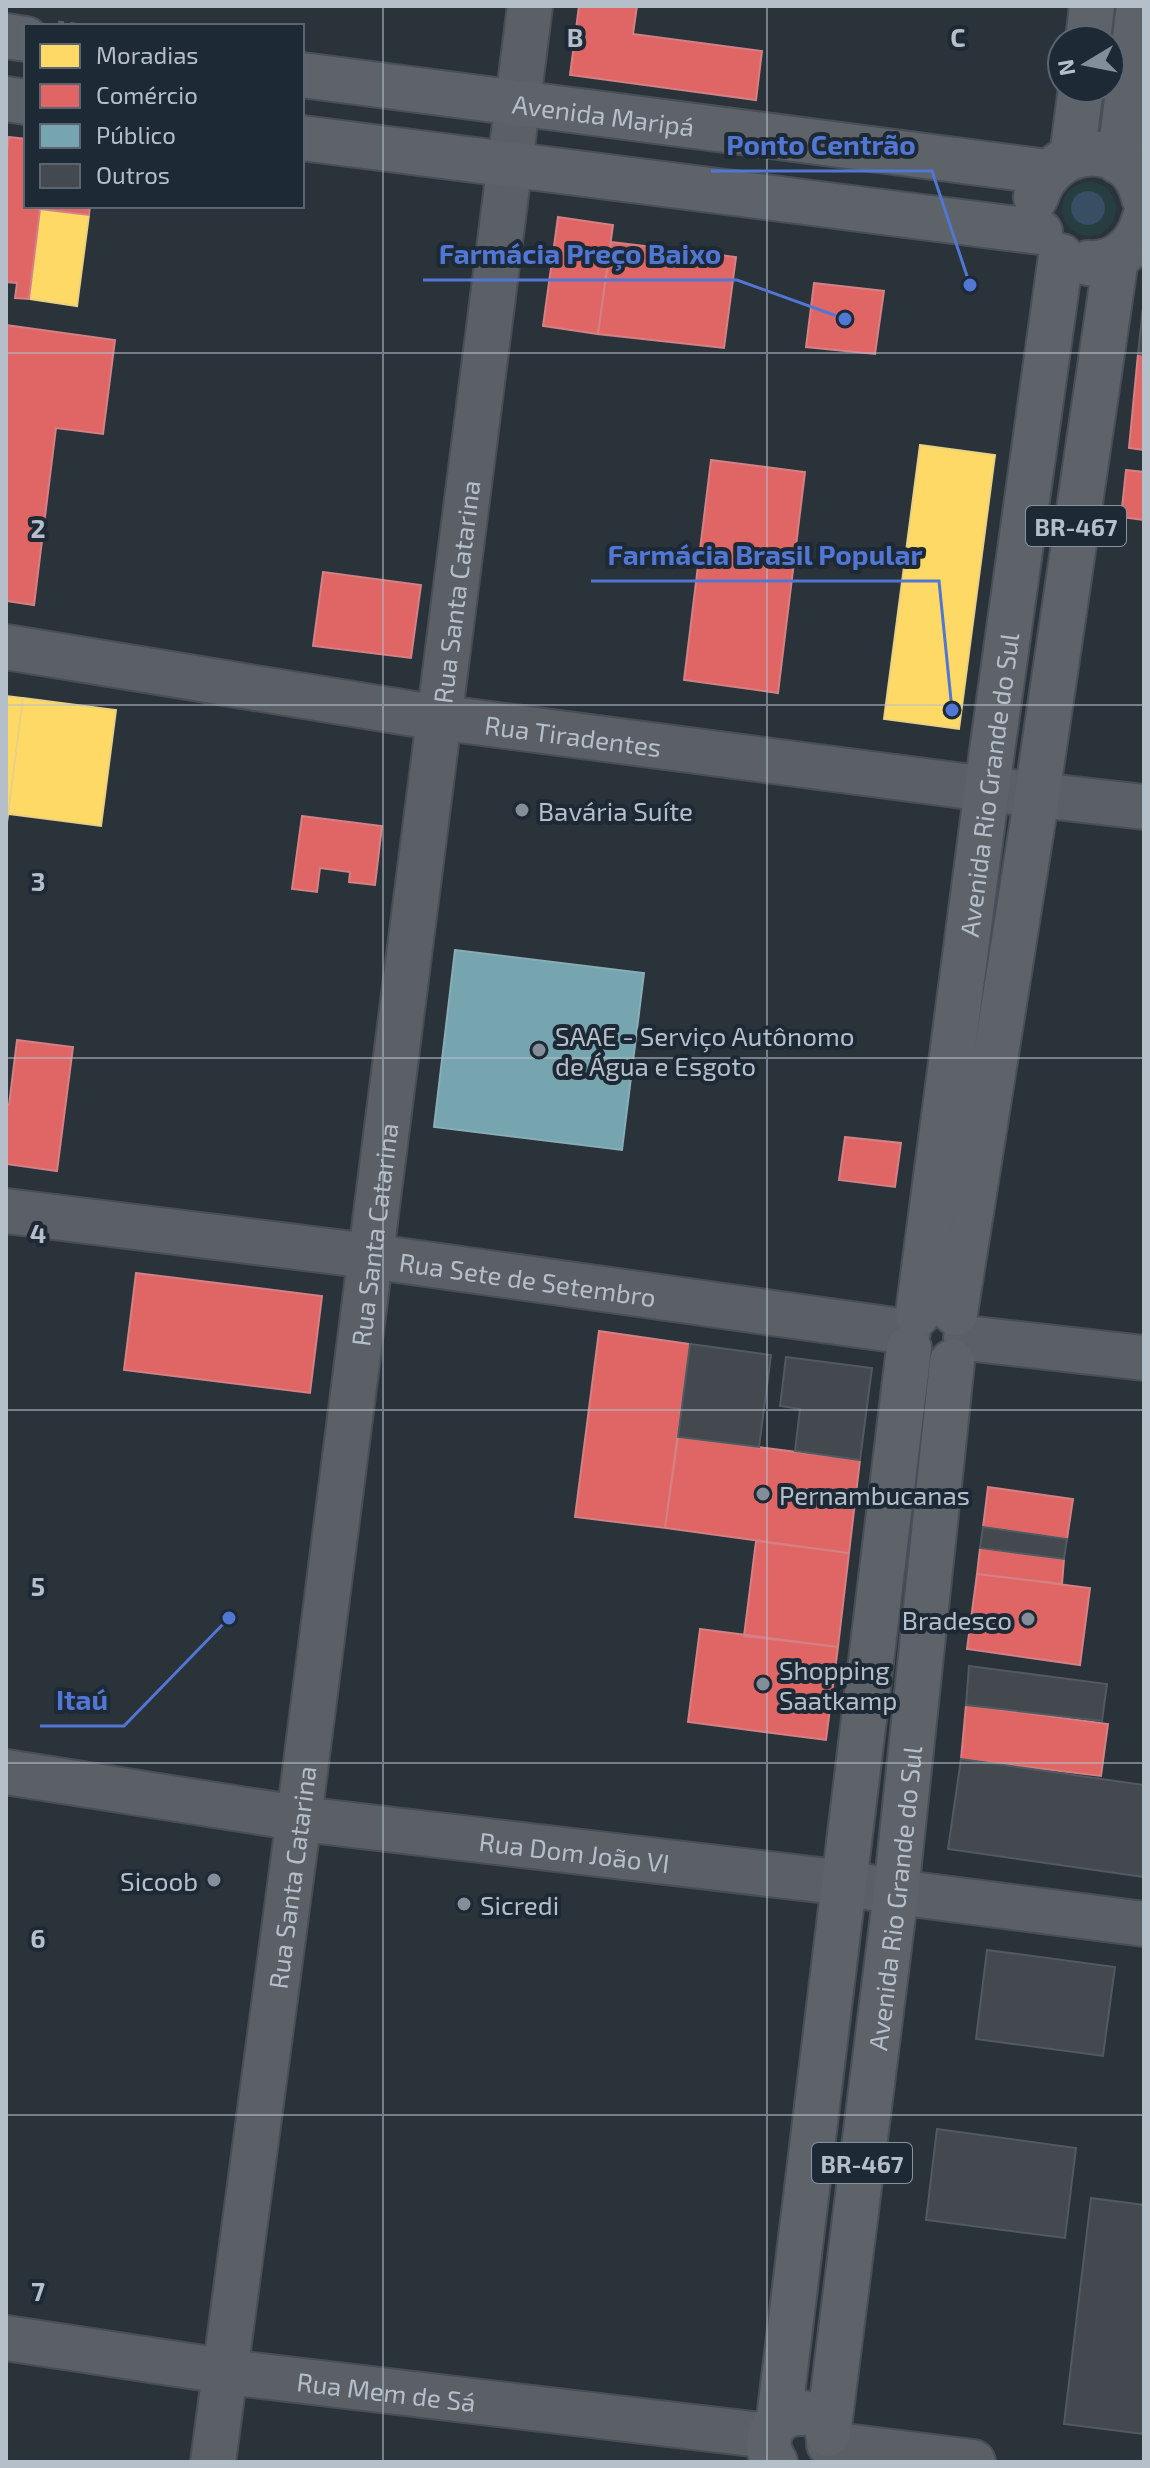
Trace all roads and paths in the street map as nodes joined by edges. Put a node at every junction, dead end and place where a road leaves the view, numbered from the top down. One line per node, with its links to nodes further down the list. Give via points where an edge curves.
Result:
1 (530, 6): 4 (street, Rua Santa Catarina)
2 (1139, 6): 8 (main road)
3 (304, 75): 4 (main road, Avenida Maripá)
4 (507, 101): 7 (street, Rua Santa Catarina); 9 (main road, Avenida Maripá)
5 (1077, 104): 9 (main road, Avenida Rio Grande do Sul / BR-467)
6 (304, 138): 7 (main road)
7 (510, 161): 12 (main road); 15 (street, Rua Santa Catarina)
8 (1119, 162): 9 (main road, via 1100,154); 10 (main road, via 1135,177)
9 (1060, 164): 12 (main road, Avenida Rio Grande do Sul / BR-467, via 1036,196 1035,210)
10 (1144, 198)
11 (1144, 220): 13 (main road, via 1135,240)
12 (1051, 244): 13 (main road, via 1079,263); 16 (main road, Avenida Rio Grande do Sul / BR-467)
13 (1116, 258): 17 (main road, Avenida Rio Grande do Sul / BR-467)
14 (6, 647): 15 (street, Rua Tiradentes)
15 (439, 717): 16 (street, Rua Tiradentes); 20 (street, Rua Santa Catarina)
16 (986, 789): 17 (street, Rua Tiradentes); 21 (main road, Avenida Rio Grande do Sul / BR-467)
17 (1037, 795): 18 (street, Rua Tiradentes); 21 (main road, Avenida Rio Grande do Sul / BR-467)
18 (1144, 807)
19 (6, 1211): 20 (street, Rua Sete de Setembro)
20 (369, 1256): 21 (street, Rua Sete de Setembro); 24 (street, Rua Santa Catarina)
21 (935, 1335): 22 (street, Rua Sete de Setembro); 25 (main road, Avenida Rio Grande do Sul / BR-467); 26 (main road, Avenida Rio Grande do Sul / BR-467)
22 (1144, 1358)
23 (6, 1772): 24 (street, Rua Dom João VI)
24 (299, 1818): 25 (street, Rua Dom João VI); 29 (street, Rua Santa Catarina)
25 (845, 1883): 26 (street, Rua Dom João VI); 30 (main road, Avenida Rio Grande do Sul / BR-467)
26 (896, 1892): 27 (street, Rua Dom João VI); 31 (main road, Avenida Rio Grande do Sul / BR-467)
27 (1144, 1924)
28 (6, 2338): 29 (street, Rua Mem de Sá)
29 (224, 2372): 30 (street, Rua Mem de Sá); 32 (street, Rua Santa Catarina)
30 (773, 2447): 31 (main road, via 788,2414 807,2413 823,2425)
31 (826, 2451): 33 (street)
32 (213, 2462)
33 (973, 2462)

